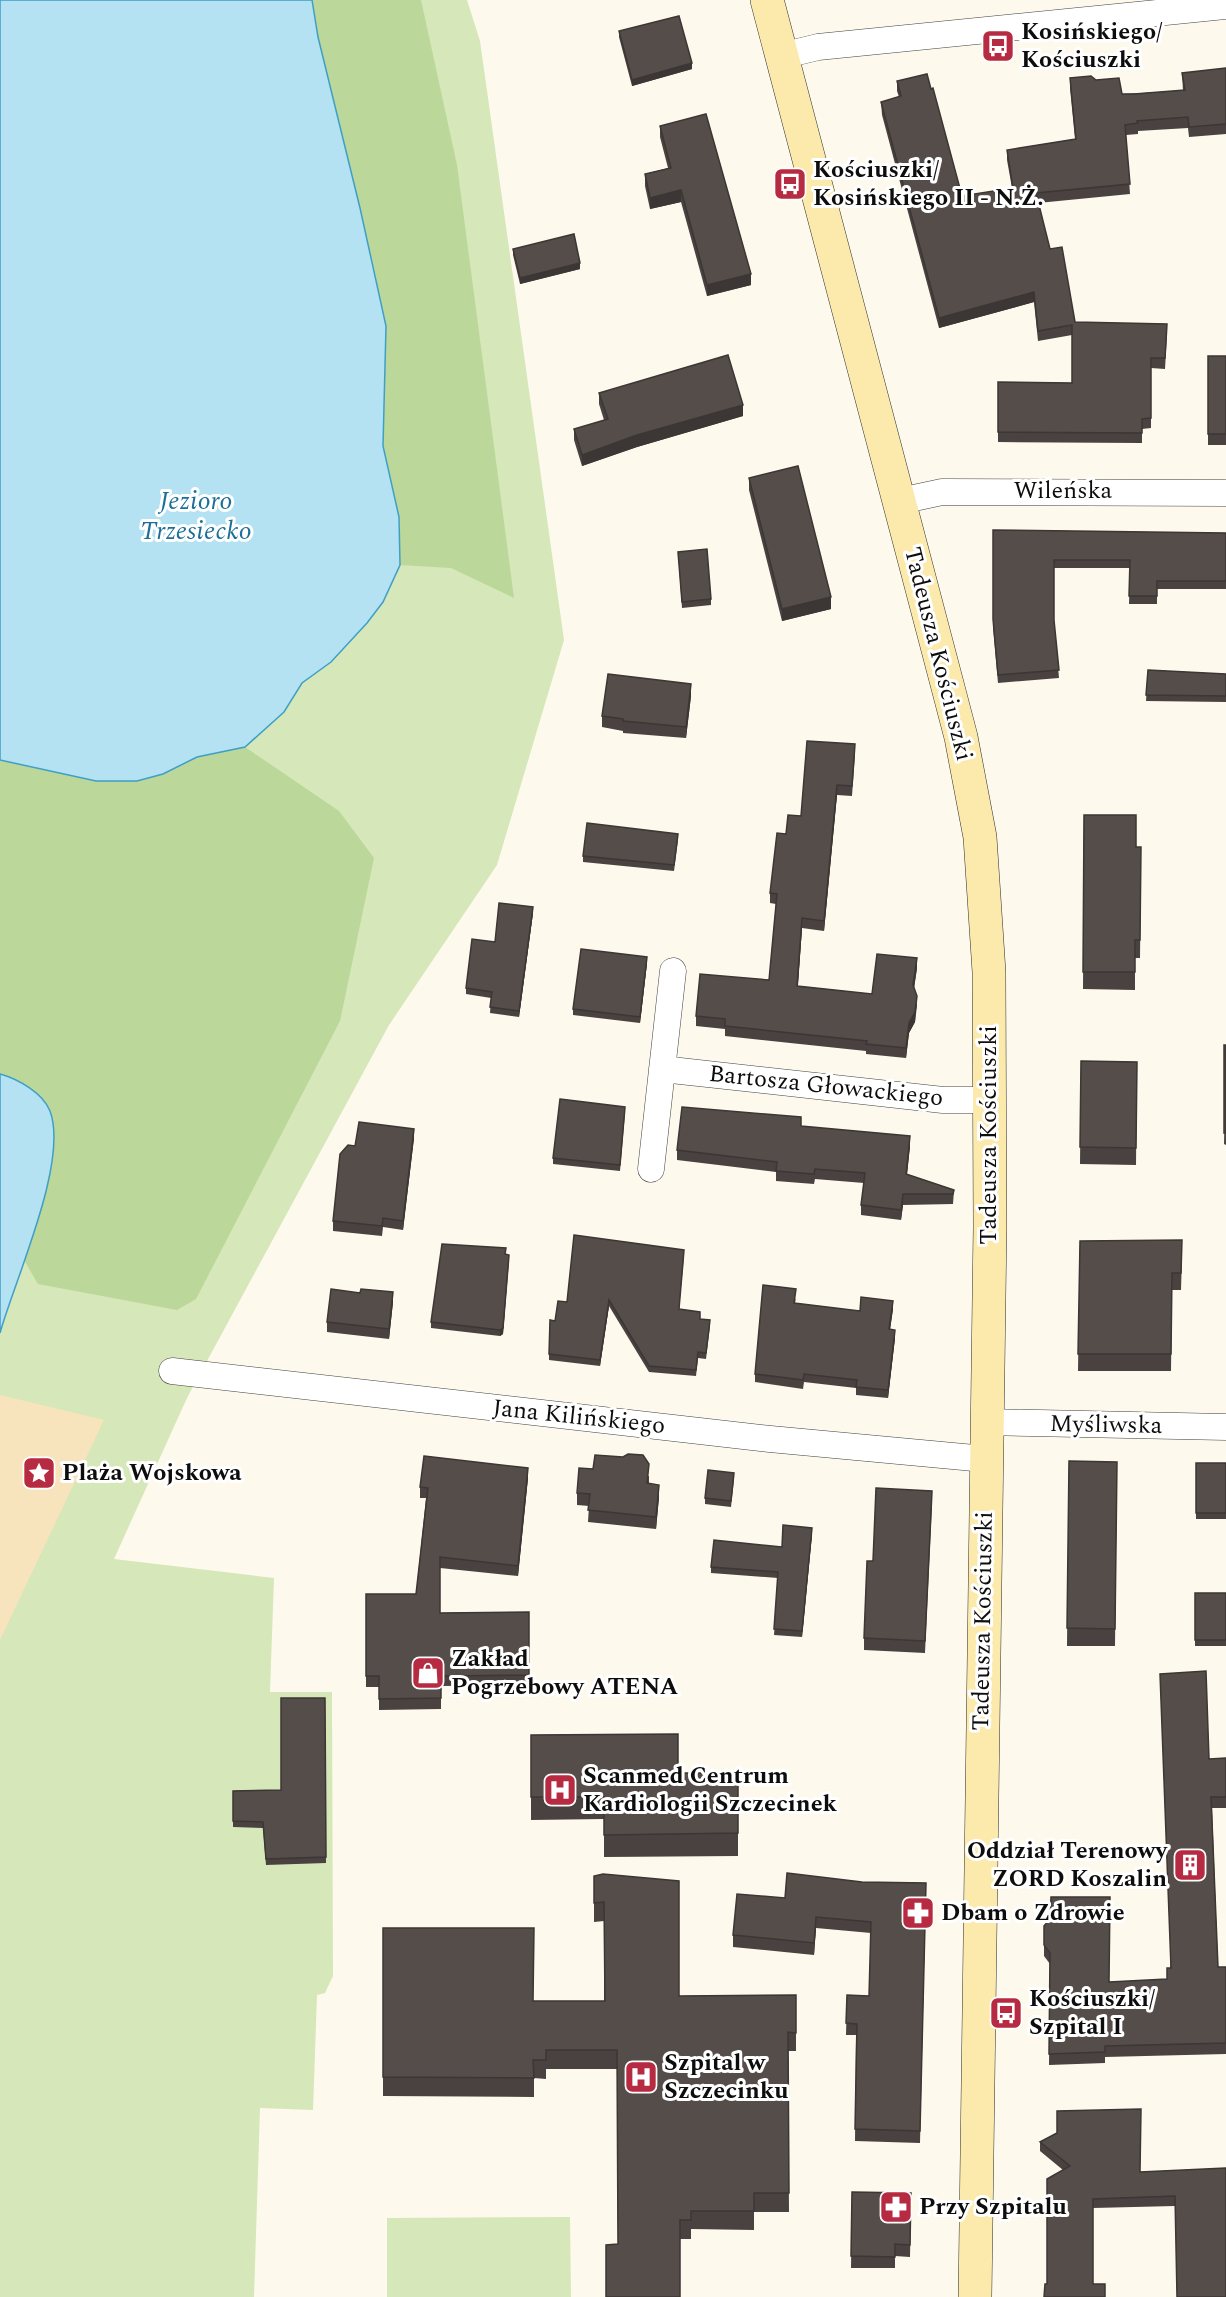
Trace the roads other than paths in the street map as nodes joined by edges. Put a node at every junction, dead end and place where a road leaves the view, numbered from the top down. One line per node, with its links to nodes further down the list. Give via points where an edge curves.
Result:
1 (766, 0): 3 (street, Tadeusza Kościuszki)
2 (1226, 6): 3 (street, via 818,47)
3 (781, 56): 5 (street, Tadeusza Kościuszki)
4 (1226, 493): 5 (street, Wileńska, via 942,492)
5 (900, 501): 8 (street, Tadeusza Kościuszki, via 961,737 980,837 989,972)
6 (673, 972): 7 (street)
7 (662, 1069): 8 (street, Bartosza Głowackiego, via 943,1100); 9 (street)
8 (990, 1100): 11 (street, Tadeusza Kościuszki)
9 (651, 1169)
10 (172, 1371): 13 (street, Jana Kilińskiego)
11 (986, 1422): 12 (street, Myśliwska); 13 (street, Tadeusza Kościuszki)
12 (1226, 1427)
13 (985, 1459): 14 (street, Tadeusza Kościuszki)
14 (975, 2297)

